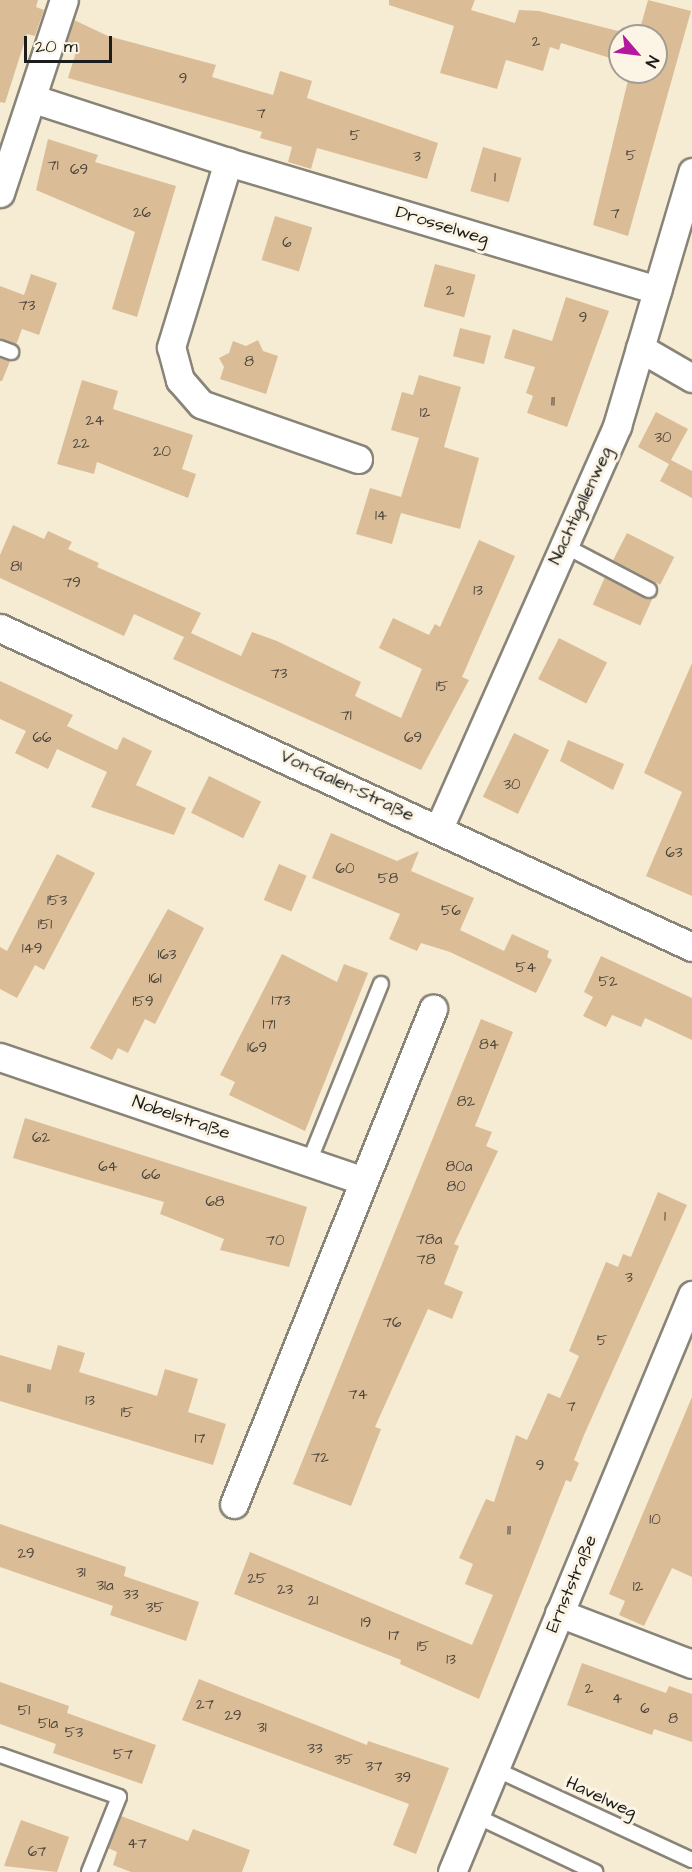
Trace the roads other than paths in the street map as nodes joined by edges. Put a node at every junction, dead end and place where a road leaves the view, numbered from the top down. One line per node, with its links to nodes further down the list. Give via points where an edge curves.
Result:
1 (64, 0): 2 (street)
2 (34, 99): 3 (street, Drosselweg); 5 (street)
3 (228, 162): 6 (street, Drosselweg); 9 (street, via 171,347 180,380 201,404)
4 (692, 172): 6 (street, Nachtigallenweg)
5 (0, 193)
6 (657, 290): 7 (street, Nachtigallenweg)
7 (640, 348): 8 (street); 10 (street, Nachtigallenweg, via 617,426)
8 (692, 378)
9 (358, 459)
10 (564, 545): 11 (lane); 13 (street, Nachtigallenweg)
11 (649, 590)
12 (0, 628): 13 (street, Von-Galen-Straße)
13 (439, 828): 14 (street, Von-Galen-Straße)
14 (692, 947)
15 (381, 984): 18 (lane)
16 (433, 1009): 19 (street)
17 (2, 1065): 18 (street, Nobelstraße)
18 (309, 1162): 19 (street, Nobelstraße)
19 (362, 1180): 21 (street)
20 (692, 1295): 22 (street, Ernststraße)
21 (234, 1504)
22 (559, 1613): 23 (street); 25 (street, Ernststraße)
23 (692, 1664)
24 (0, 1755): 28 (lane, via 119,1797)
25 (495, 1769): 26 (street, Ernststraße); 27 (lane, Havelweg)
26 (476, 1816): 29 (street, Ernststraße); 30 (lane)
27 (692, 1860)
28 (88, 1872)
29 (452, 1872)
30 (595, 1872)

